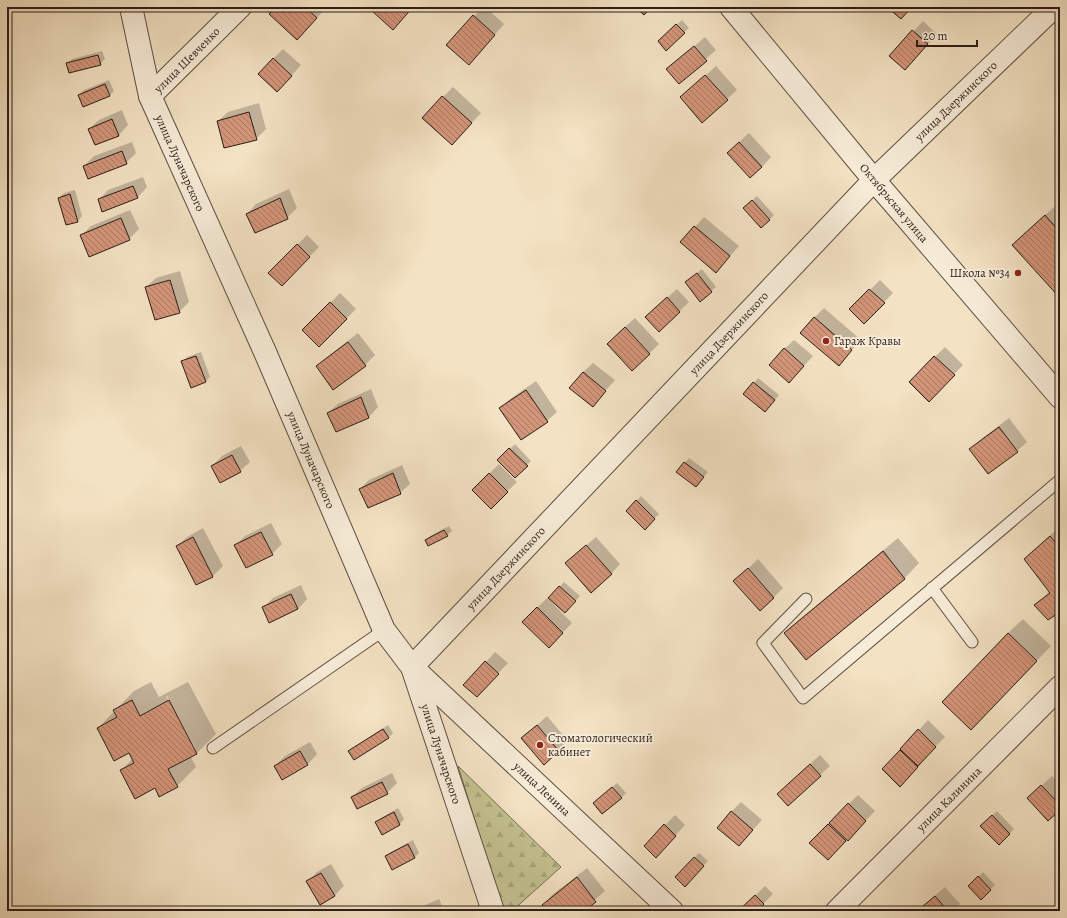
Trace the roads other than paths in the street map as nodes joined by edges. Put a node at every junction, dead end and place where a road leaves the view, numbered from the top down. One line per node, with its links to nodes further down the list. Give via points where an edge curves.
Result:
1 (131, 7): 5 (street, улица Луначарского)
2 (240, 7): 5 (street, улица Шевченко)
3 (731, 7): 6 (street, Октябрьская улица)
4 (1054, 7): 6 (street, улица Дзержинского)
5 (150, 96): 11 (street, улица Луначарского, via 268,359)
6 (874, 180): 7 (street, Октябрьская улица); 13 (street, улица Дзержинского)
7 (1060, 398)
8 (1060, 480): 9 (lane)
9 (932, 588): 10 (lane, via 802,698 763,643); 12 (lane)
10 (806, 599)
11 (384, 630): 13 (street, улица Луначарского); 15 (lane)
12 (972, 642)
13 (412, 667): 16 (street, улица Луначарского); 17 (street, улица Ленина)
14 (1060, 687): 18 (street, улица Калинина)
15 (213, 748)
16 (493, 911)
17 (672, 911)
18 (837, 911)

